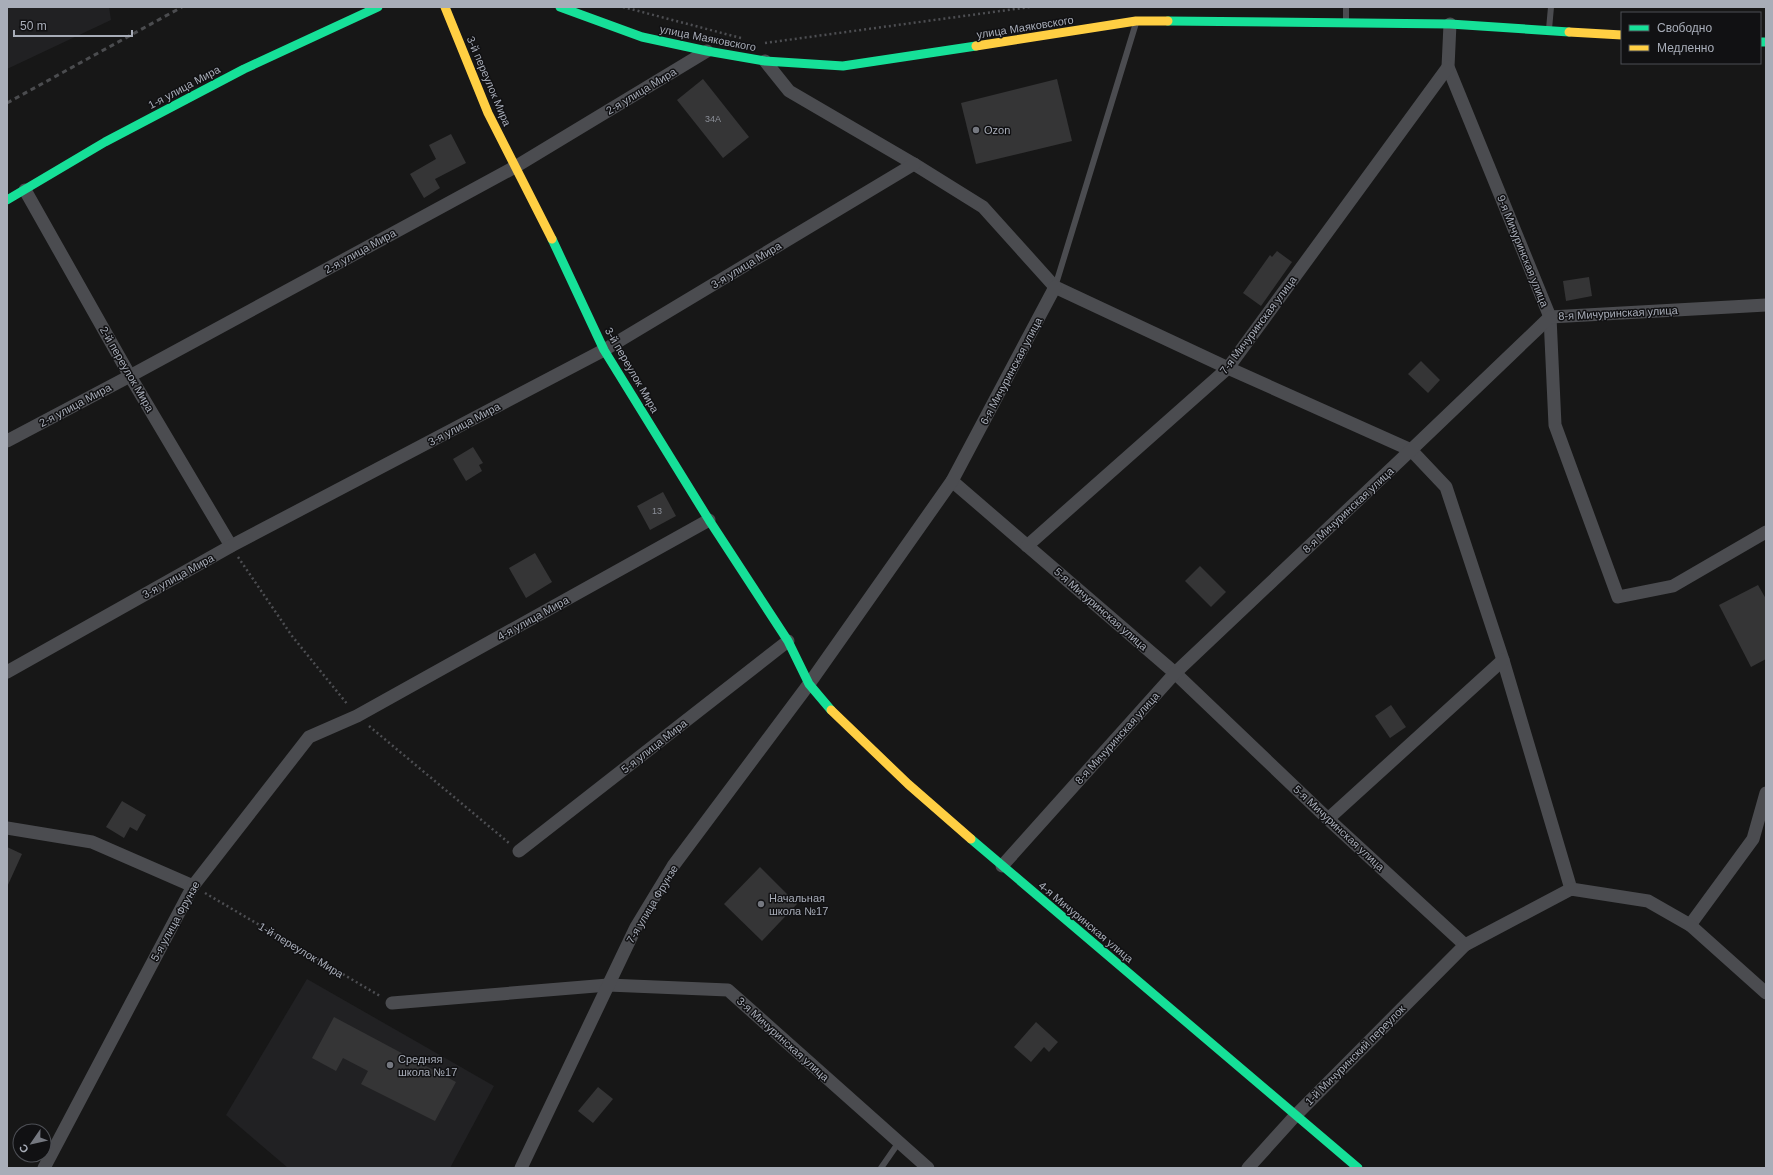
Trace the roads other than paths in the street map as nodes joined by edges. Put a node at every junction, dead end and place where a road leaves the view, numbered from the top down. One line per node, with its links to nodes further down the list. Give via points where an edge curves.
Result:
1 (378, 7): 16 (street, 1-я улица Мира, via 244,69 105,142)
2 (445, 7): 15 (street, 3-й переулок Мира, via 488,113)
3 (560, 7): 11 (street, улица Маяковского, via 642,37)
4 (1346, 7): 7 (lane)
5 (1551, 7): 9 (lane)
6 (1136, 22): 7 (street, улица Маяковского); 12 (street, улица Маяковского, via 843,66); 18 (lane, 6-я Мичуринская улица)
7 (1346, 23): 8 (street, улица Маяковского)
8 (1450, 24): 9 (street, улица Маяковского); 13 (street, 9-я Мичуринская улица)
9 (1549, 30): 10 (street, улица Маяковского)
10 (1621, 35)
11 (707, 51): 12 (street, улица Маяковского); 15 (street, 2-я улица Мира)
12 (765, 61): 14 (street, via 789,91)
13 (1448, 67): 20 (street, 9-я Мичуринская улица); 22 (street, 7-я Мичуринская улица)
14 (914, 164): 18 (street, via 982,207); 21 (street, 3-я улица Мира)
15 (515, 166): 21 (street, 3-й переулок Мира); 23 (street, 2-я улица Мира)
16 (25, 190): 17 (street, 1-я улица Мира); 23 (street, 2-й переулок Мира)
17 (7, 200)
18 (1055, 287): 22 (street); 26 (street, 6-я Мичуринская улица)
19 (1766, 305): 20 (street, 8-я Мичуринская улица)
20 (1550, 317): 25 (street, 8-я Мичуринская улица); 28 (street, 9-я Мичуринская улица, via 1556,425 1618,597 1673,586)
21 (604, 350): 27 (street, 3-й переулок Мира); 29 (street, 3-я улица Мира)
22 (1228, 368): 25 (street); 30 (street, 7-я Мичуринская улица)
23 (130, 376): 24 (street, 2-я улица Мира); 29 (street, 2-й переулок Мира)
24 (7, 440)
25 (1411, 450): 32 (street, via 1446,487); 34 (street, 8-я Мичуринская улица)
26 (952, 481): 30 (street, 5-я Мичуринская улица); 35 (street, 6-я Мичуринская улица)
27 (710, 520): 31 (street, 3-й переулок Мира); 36 (street, 4-я улица Мира)
28 (1766, 532)
29 (232, 546): 33 (street, 3-я улица Мира)
30 (1027, 546): 34 (street, 5-я Мичуринская улица)
31 (788, 641): 35 (street, 3-й переулок Мира); 40 (street, 5-я улица Мира)
32 (1503, 660): 38 (street); 43 (street)
33 (7, 672)
34 (1175, 673): 38 (street, 5-я Мичуринская улица); 41 (street, 8-я Мичуринская улица)
35 (809, 684): 41 (street, 4-я Мичуринская улица, via 836,716 908,784); 46 (street, 7-я улица Фрунзе, via 673,866 636,927)
36 (357, 716): 42 (street, 5-я улица Фрунзе, via 309,737)
37 (1766, 793): 44 (street, via 1753,840)
38 (1328, 819): 45 (street, 5-я Мичуринская улица)
39 (7, 828): 42 (street, via 92,842)
40 (519, 851)
41 (1002, 866): 49 (street, 4-я Мичуринская улица)
42 (193, 886): 51 (street, 5-я улица Фрунзе)
43 (1571, 889): 44 (street, via 1648,901); 45 (street)
44 (1690, 925): 47 (street)
45 (1465, 945): 49 (street, 1-й Мичуринский переулок)
46 (608, 985): 48 (street); 50 (street, 3-я Мичуринская улица, via 728,990); 52 (street, 7-я улица Фрунзе)
47 (1766, 994)
48 (392, 1004)
49 (1295, 1116): 55 (street, 1-й Мичуринский переулок); 56 (street, 4-я Мичуринская улица)
50 (899, 1142): 53 (lane); 54 (street, 3-я Мичуринская улица)
51 (44, 1168)
52 (522, 1168)
53 (881, 1168)
54 (928, 1168)
55 (1248, 1168)
56 (1358, 1168)

